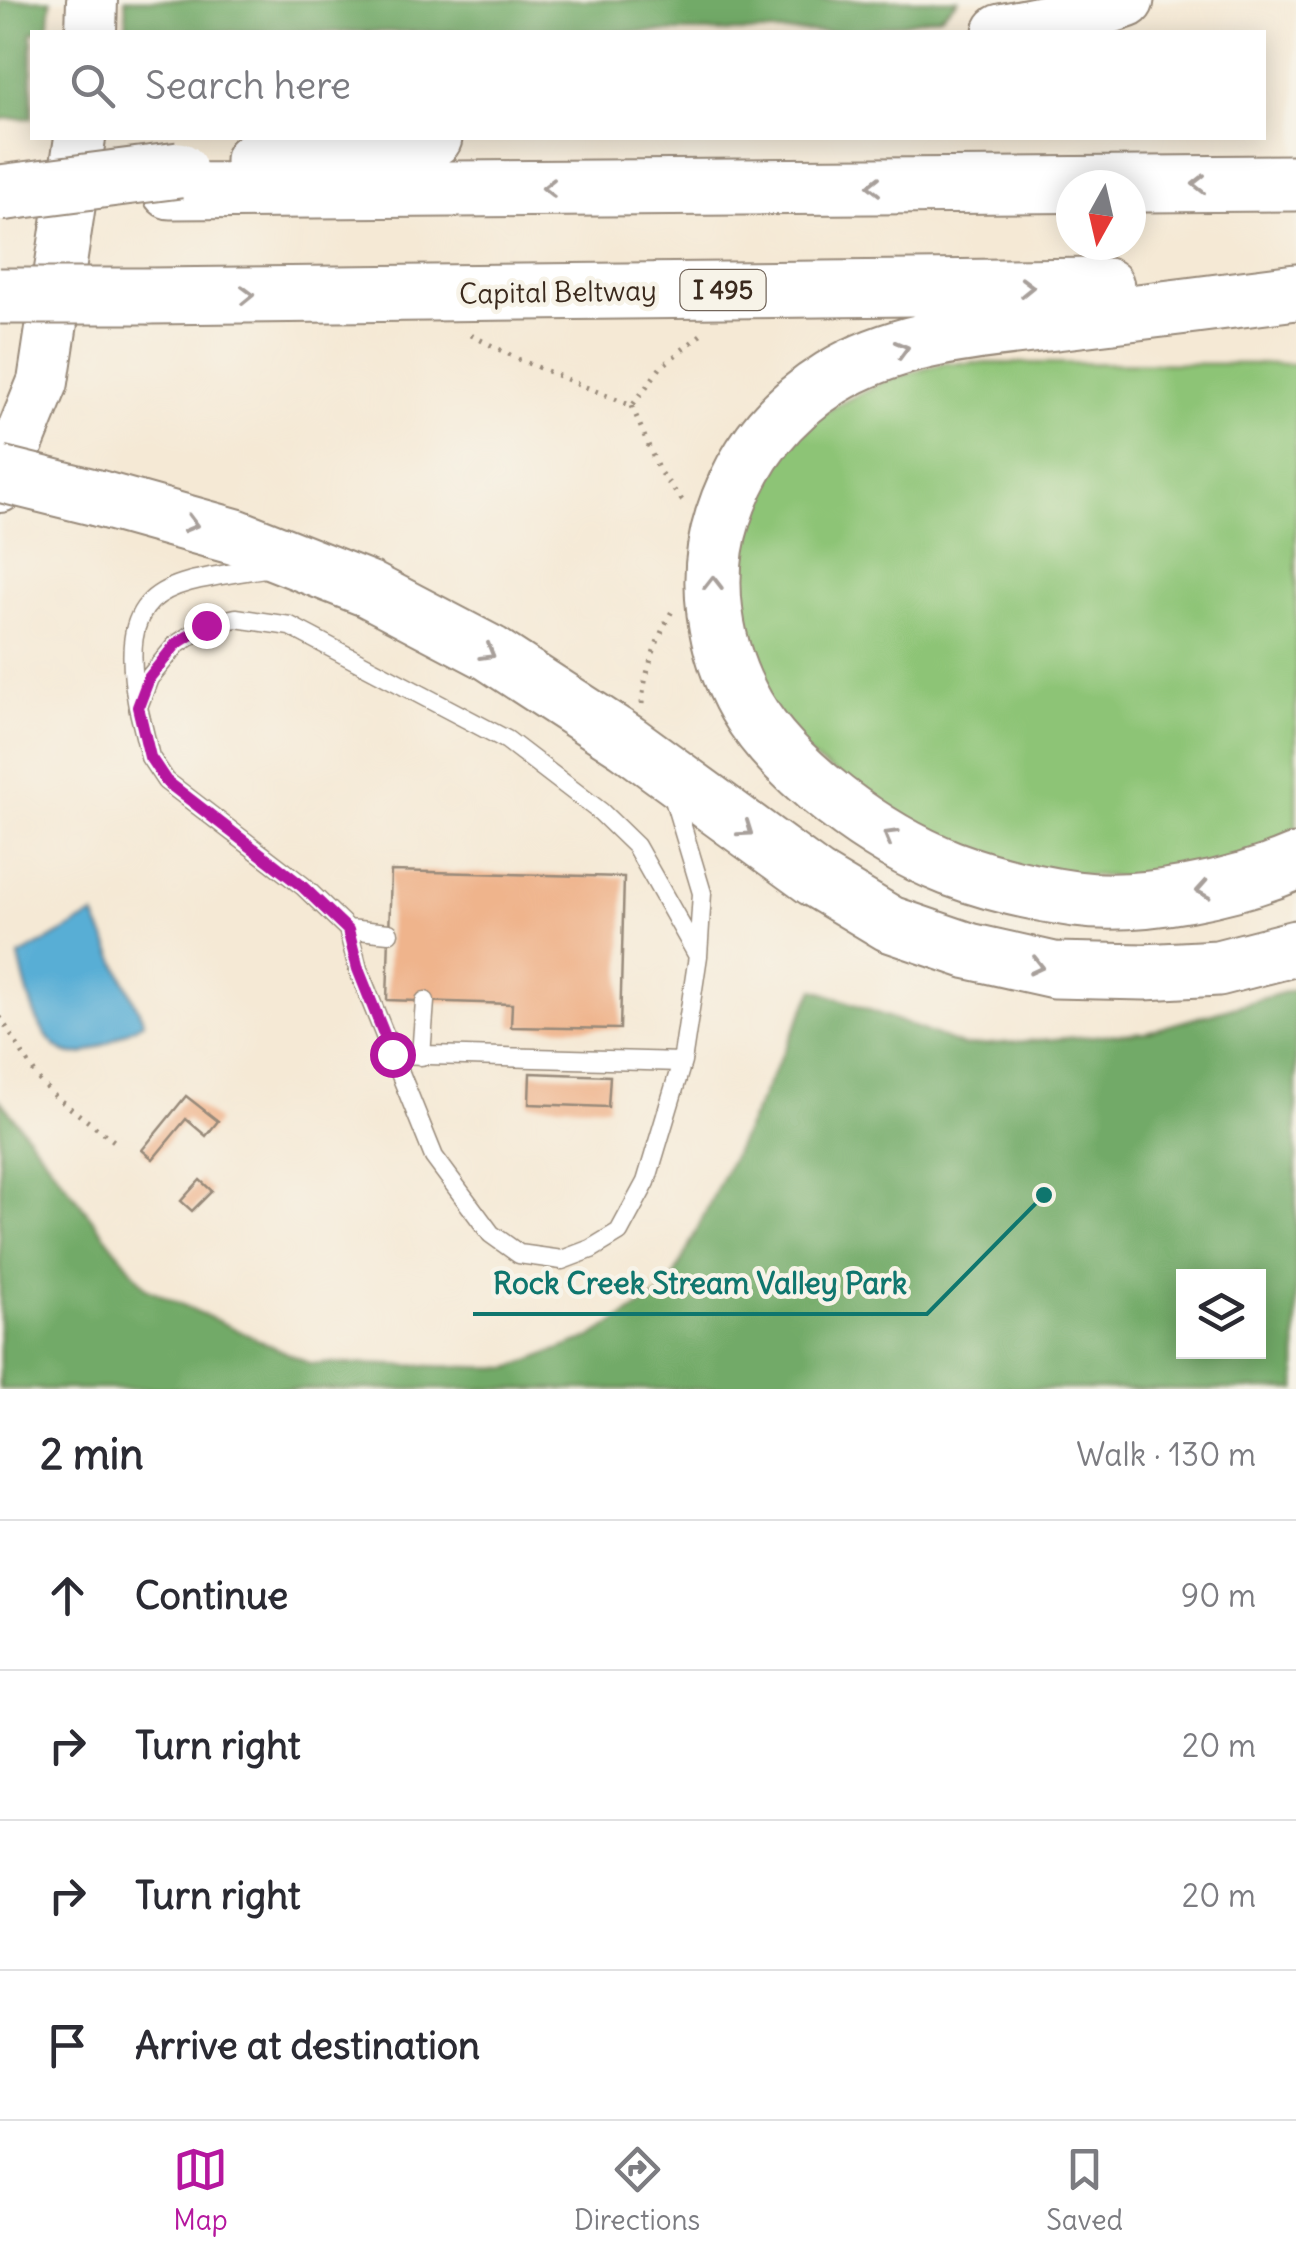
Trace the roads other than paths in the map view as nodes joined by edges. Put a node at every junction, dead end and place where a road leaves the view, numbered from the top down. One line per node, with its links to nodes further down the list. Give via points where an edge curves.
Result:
1 (92, 0): 3 (street)
2 (1126, 0): 4 (highway)
3 (91, 30)
4 (1011, 30)
5 (80, 140): 14 (street, via 43,382)
6 (422, 140): 7 (highway)
7 (174, 180): 8 (highway, one-way to 7); 9 (highway, bridge)
8 (1296, 183)
9 (0, 193)
10 (1296, 284): 12 (highway, Capital Beltway / I 495, one-way to 10, bridge)
11 (1296, 292): 18 (highway, one-way to 11, via 1212,889 1078,900 948,867 884,834 784,756 746,706 723,651 713,583 713,548 731,491 756,444 788,409 833,377 942,337)
12 (0, 296)
13 (0, 474): 15 (highway, one-way to 15, bridge, via 236,537)
14 (0, 487)
15 (299, 562): 16 (lane, via 180,582 155,595 139,614 130,666); 17 (highway, one-way to 17, via 368,588 490,653)
16 (138, 707): 19 (lane, via 150,757 166,781); 22 (lane, via 149,678 176,644 206,625 236,618 290,626 507,740 601,812 636,846)
17 (646, 758): 21 (highway, one-way to 21, via 815,880 890,924 968,951 1054,970 1144,972 1218,968); 22 (lane, via 702,893)
18 (1296, 862)
19 (348, 930): 20 (lane); 24 (lane)
20 (389, 933)
21 (1296, 948)
22 (698, 956): 26 (lane)
23 (425, 1001): 25 (lane)
24 (392, 1054): 25 (lane); 26 (lane, via 434,1157 491,1234 520,1254 562,1260 619,1232 646,1182)
25 (421, 1056): 26 (lane)
26 (682, 1062)

